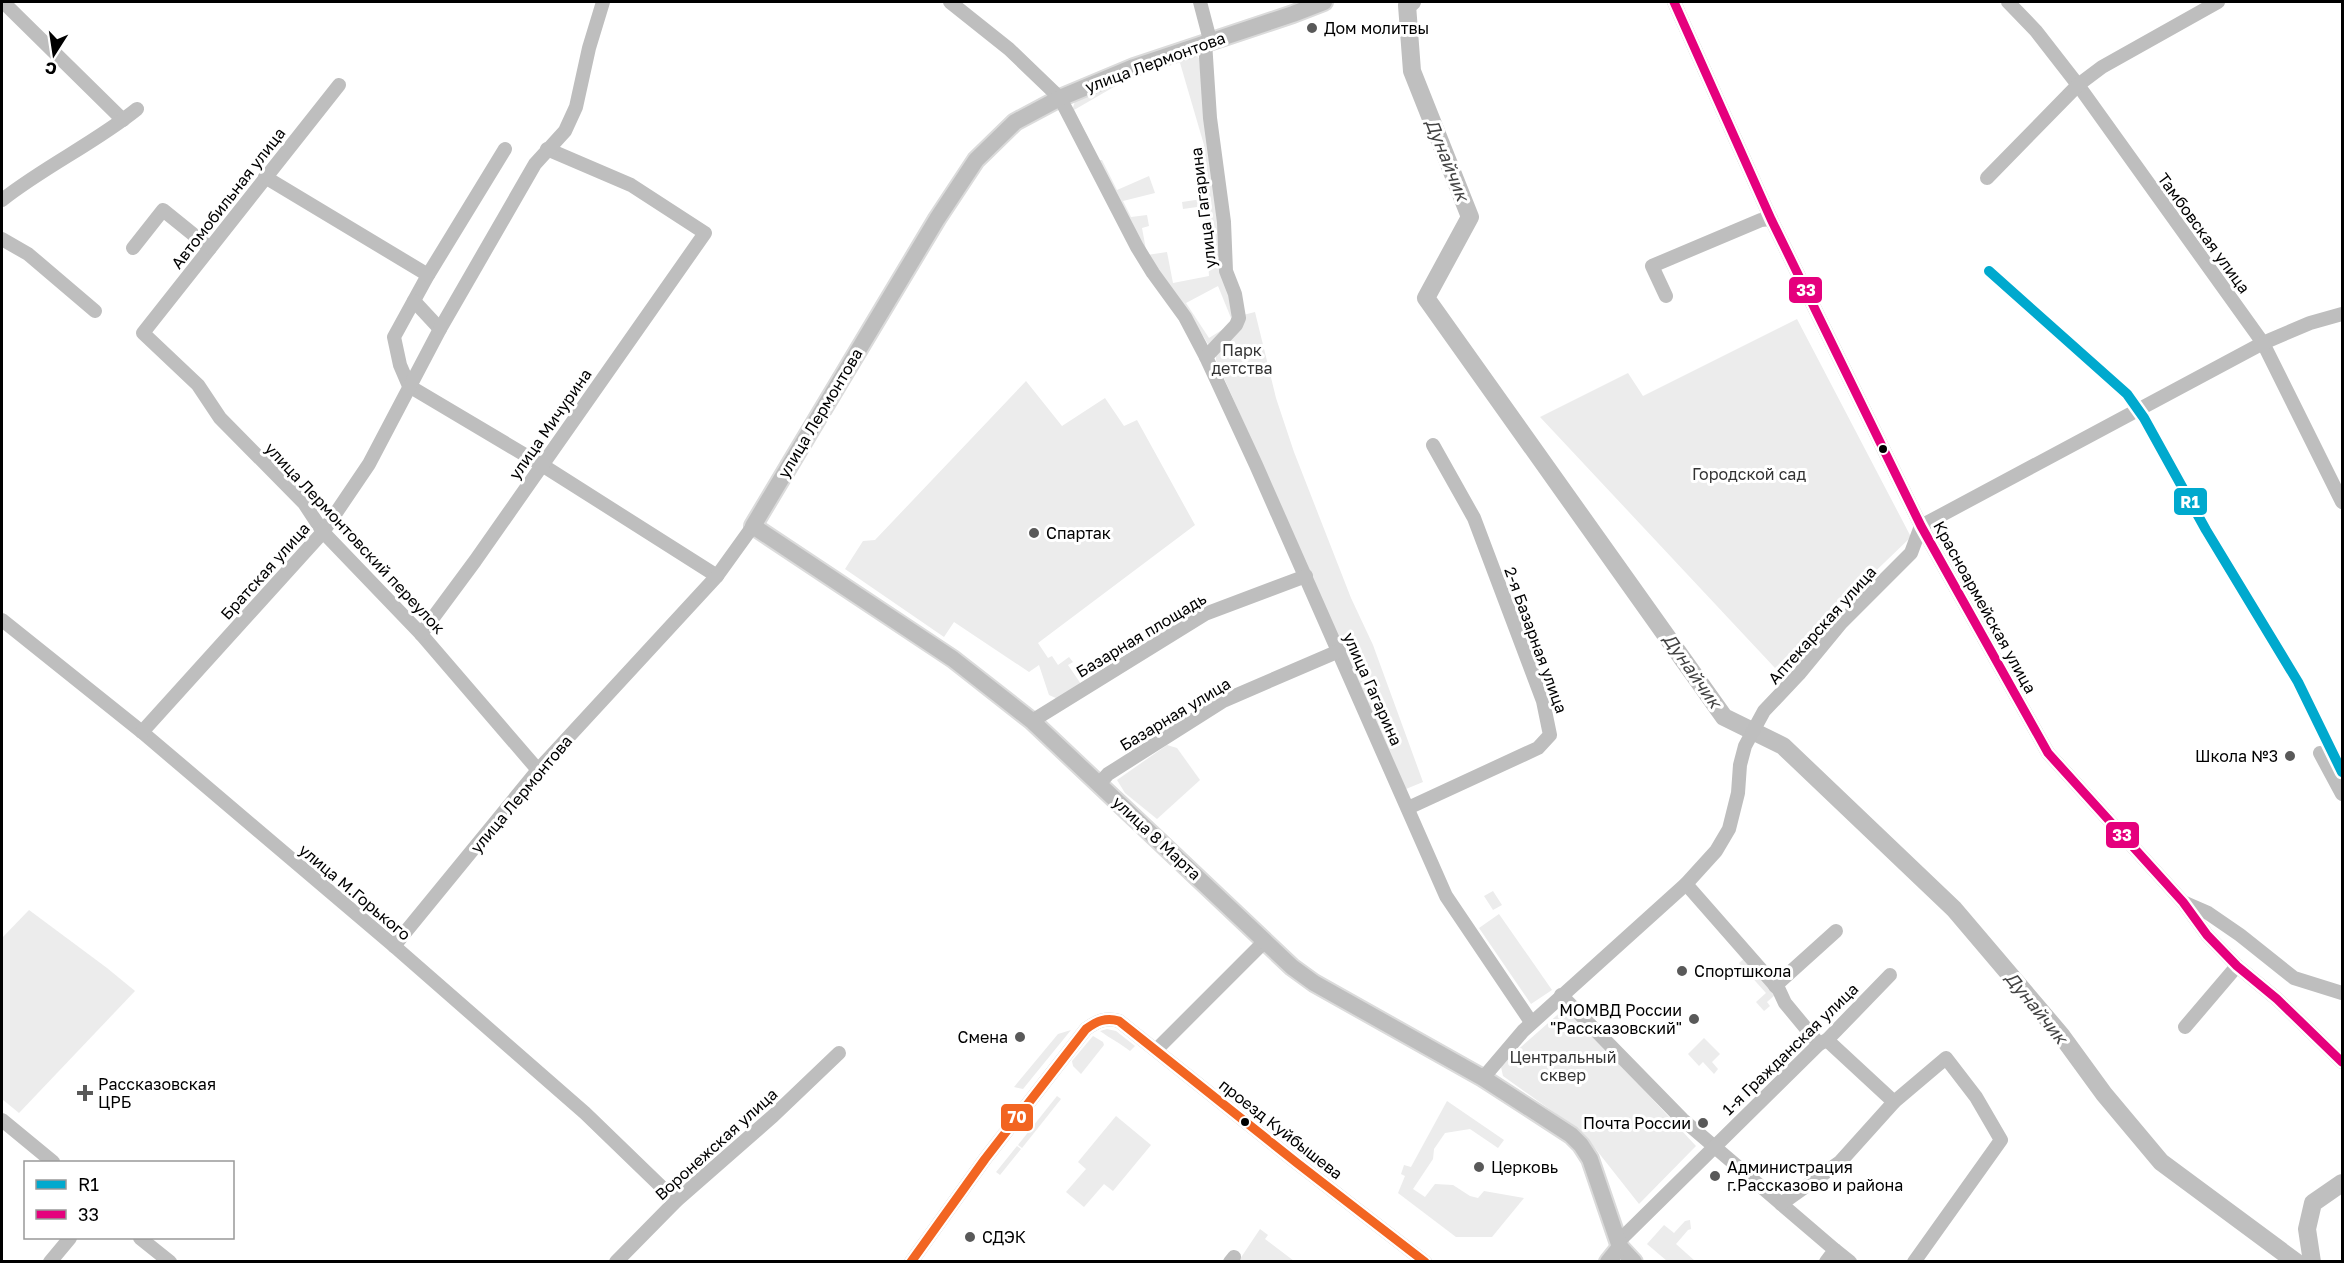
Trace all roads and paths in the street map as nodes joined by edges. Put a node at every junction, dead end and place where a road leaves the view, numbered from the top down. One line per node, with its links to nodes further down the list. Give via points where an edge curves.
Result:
1 (3, 2): 14 (street)
2 (603, 2): 16 (street, Братская улица, via 588,48 576,107 565,131)
3 (950, 2): 12 (street, улица Гагарина, via 1009,48)
4 (1200, 2): 9 (street, улица Гагарина)
5 (1324, 2): 9 (main road, улица Лермонтова)
6 (1674, 2): 20 (street, Красноармейская улица)
7 (2008, 2): 11 (street, Тамбовская улица)
8 (2217, 2): 11 (street, via 2102,67)
9 (1207, 41): 12 (main road, улица Лермонтова); 32 (street, улица Гагарина, via 1210,118 1224,222 1226,271 1239,315 1236,325)
10 (339, 85): 17 (street, Автомобильная улица)
11 (2078, 85): 18 (street); 31 (street, Тамбовская улица)
12 (1060, 98): 32 (street, улица Гагарина, via 1137,247 1185,317); 37 (main road, улица Лермонтова, via 1015,122 976,160)
13 (137, 109): 14 (street)
14 (123, 120): 19 (street)
15 (505, 149): 24 (street)
16 (546, 149): 29 (street, Братская улица); 35 (street, улица Мичурина, via 632,185 705,232)
17 (265, 177): 23 (street, Автомобильная улица); 24 (street)
18 (1987, 178)
19 (2, 199)
20 (1771, 219): 25 (street, via 1652,266); 38 (street, Красноармейская улица)
21 (2, 239): 27 (street, via 28,254)
22 (133, 248): 23 (street, via 163,210)
23 (210, 248): 30 (street, Автомобильная улица)
24 (428, 275): 26 (street)
25 (1665, 296)
26 (414, 301): 29 (street); 33 (street, via 394,337)
27 (95, 311)
28 (2343, 314): 31 (street)
29 (440, 329): 33 (street, Братская улица)
30 (143, 333): 39 (street, улица Лермонтовский переулок, via 198,386 220,418 304,503)
31 (2263, 343): 36 (street, Тамбовская улица); 38 (street)
32 (1206, 357): 41 (street, улица Гагарина)
33 (409, 386): 35 (street); 39 (street, Братская улица, via 369,464)
34 (1433, 446): 51 (street, 2-я Базарная улица, via 1474,518 1543,701 1550,735 1538,748)
35 (542, 465): 40 (street); 43 (street, улица Мичурина)
36 (2343, 502)
37 (753, 526): 40 (street, улица Лермонтова); 45 (main road, улица 8 Марта, via 953,659)
38 (1921, 526): 52 (street, Аптекарская улица, via 1911,553 1841,623 1764,711 1745,746 1729,829 1716,851); 53 (street, Красноармейская улица, via 2048,753)
39 (323, 532): 43 (street, улица Лермонтовский переулок); 46 (street, Братская улица)
40 (717, 576): 48 (street, улица Лермонтова)
41 (1306, 576): 44 (street, улица Гагарина); 45 (street, Базарная площадь, via 1205,614)
42 (2, 620): 46 (street, улица М.Горького)
43 (422, 634): 48 (street, улица Лермонтовский переулок)
44 (1339, 651): 49 (street, Базарная улица, via 1223,701 1108,774); 51 (street, улица Гагарина)
45 (1032, 721): 49 (main road, улица 8 Марта)
46 (142, 732): 56 (street, улица М.Горького)
47 (2320, 753): 50 (street)
48 (538, 770): 56 (street, улица Лермонтова)
49 (1099, 784): 55 (main road, улица 8 Марта)
50 (2343, 794)
51 (1408, 808): 62 (street, улица Гагарина, via 1446,896)
52 (1686, 884): 59 (street); 61 (street, Аптекарская улица)
53 (2183, 902): 57 (street, Красноармейская улица); 60 (street, via 2216,918 2295,978)
54 (1836, 931): 59 (street)
55 (1264, 942): 65 (street); 68 (main road, улица 8 Марта, via 1314,983)
56 (394, 946): 73 (street, улица М.Горького, via 585,1113)
57 (2237, 966): 63 (street); 67 (street, Красноармейская улица)
58 (1890, 975): 64 (street, 1-я Гражданская улица)
59 (1775, 986): 64 (street, via 1785,1003)
60 (2343, 993)
61 (1561, 995): 62 (street, Аптекарская улица); 71 (street)
62 (1531, 1022): 68 (street, Аптекарская улица)
63 (2185, 1027)
64 (1823, 1042): 69 (street); 71 (street, 1-я Гражданская улица)
65 (1156, 1050): 82 (street, проезд Куйбышева, via 1119,1021 1106,1019 1086,1029); 83 (street, проезд Куйбышева)
66 (839, 1053): 73 (street, Воронежская улица)
67 (2343, 1062)
68 (1483, 1078): 77 (main road, улица 8 Марта, via 1581,1145 1590,1159)
69 (1894, 1102): 74 (street, via 1839,1162); 88 (street, via 1946,1058 1976,1097 2001,1140)
70 (2, 1120): 72 (street)
71 (1713, 1146): 74 (street); 77 (street, 1-я Гражданская улица)
72 (52, 1161)
73 (676, 1201): 81 (street, Воронежская улица)
74 (1781, 1204): 78 (street)
75 (69, 1239): 79 (street)
76 (141, 1239): 80 (street)
77 (1620, 1244): 84 (main road); 85 (main road)
78 (1835, 1250): 86 (street); 87 (street)
79 (50, 1262)
80 (170, 1262)
81 (616, 1262)
82 (911, 1262)
83 (1425, 1262)
84 (1608, 1262)
85 (1635, 1262)
86 (1826, 1262)
87 (1850, 1262)
88 (1914, 1262)

